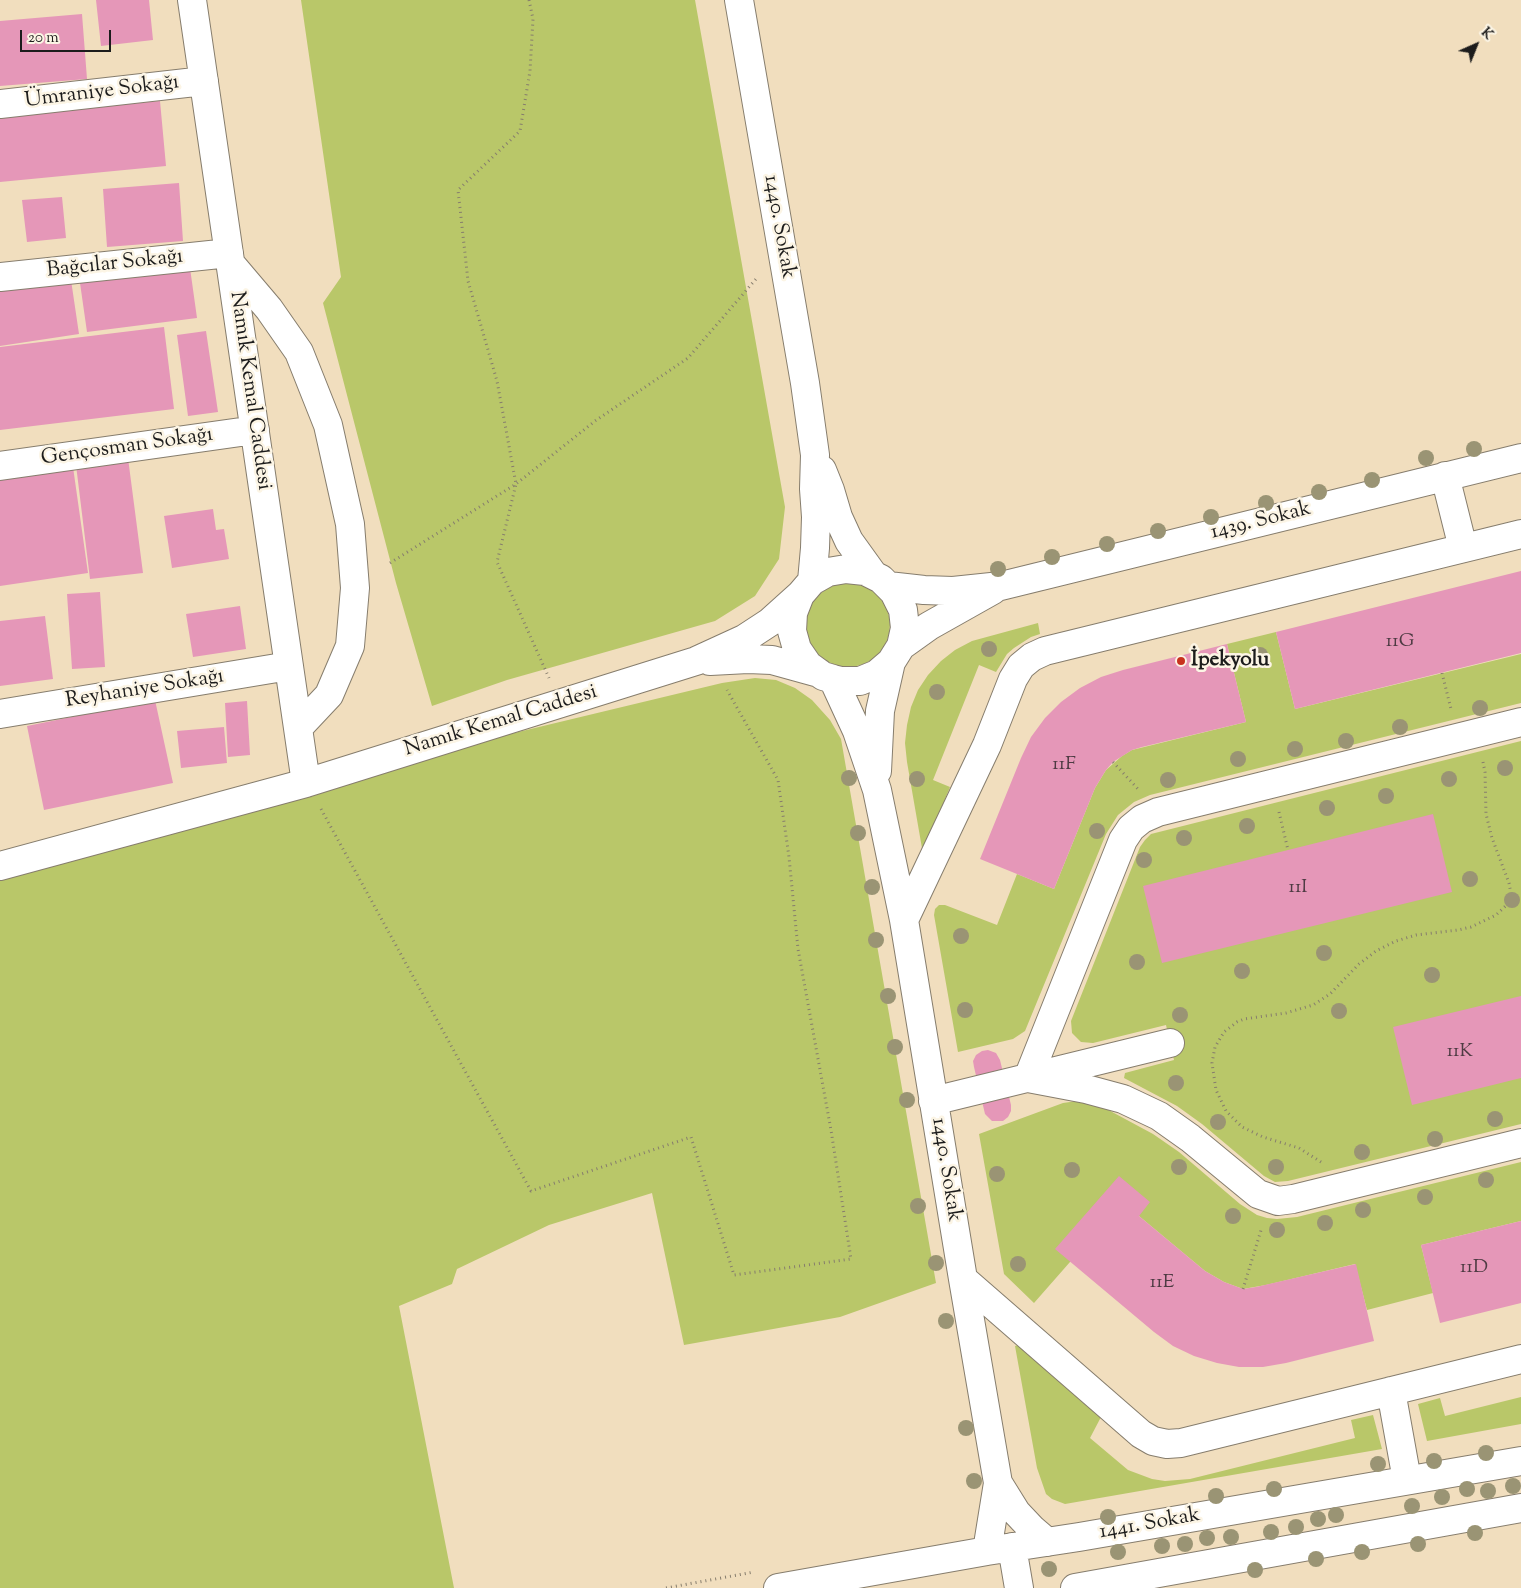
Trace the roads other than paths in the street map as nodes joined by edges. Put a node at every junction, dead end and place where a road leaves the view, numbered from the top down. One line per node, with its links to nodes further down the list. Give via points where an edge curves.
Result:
1 (192, 0): 3 (street, Namık Kemal Caddesi)
2 (739, 0): 8 (street, 1440. Sokak)
3 (204, 81): 4 (street, Ümraniye Sokağı); 5 (street, Namık Kemal Caddesi)
4 (0, 104)
5 (230, 258): 6 (street, Bağcılar Sokağı); 7 (street, Namık Kemal Caddesi); 23 (street, via 299,352 328,425 350,524 355,588 350,646 329,695)
6 (0, 277)
7 (255, 430): 10 (street, Gençosman Sokağı); 19 (street, Namık Kemal Caddesi)
8 (815, 455): 14 (street, via 849,541); 16 (street, via 816,548)
9 (1521, 458): 11 (street, 1439. Sokak)
10 (0, 466)
11 (1445, 476): 13 (street); 15 (street, 1439. Sokak)
12 (1521, 534): 13 (street)
13 (1463, 548): 27 (street, via 1032,657 1013,679 987,745)
14 (880, 580): 15 (street, via 924,590 953,591); 16 (street, via 846,568 828,572); 17 (street, via 894,592 903,610 905,628)
15 (1001, 586): 17 (street, via 929,626)
16 (806, 588): 18 (street, via 770,622 744,639); 20 (street, via 793,613 792,631 797,649 808,664)
17 (896, 654): 20 (street, via 877,674 860,681 841,681); 25 (street, via 880,711)
18 (696, 661): 20 (street, via 772,660); 24 (street, Namık Kemal Caddesi)
19 (289, 666): 21 (street, Reyhaniye Sokağı); 23 (street, Namık Kemal Caddesi)
20 (826, 676): 25 (street, via 857,731)
21 (0, 714)
22 (1521, 722): 29 (street, via 1142,818 1123,840)
23 (298, 728): 24 (street, Namık Kemal Caddesi)
24 (306, 782): 26 (street, Namık Kemal Caddesi)
25 (877, 790): 27 (street, 1440. Sokak)
26 (0, 866)
27 (904, 920): 30 (street, 1440. Sokak)
28 (1170, 1043): 29 (street)
29 (1028, 1078): 30 (street); 31 (street, via 1086,1089 1123,1100 1159,1116 1252,1190 1271,1200 1285,1201)
30 (933, 1101): 32 (street, 1440. Sokak)
31 (1521, 1143)
32 (963, 1279): 34 (street, via 1141,1434 1160,1443 1182,1443); 37 (street, 1440. Sokak)
33 (1521, 1359): 34 (street)
34 (1391, 1392): 36 (street)
35 (1521, 1460): 36 (street, 1441. Sokak)
36 (1407, 1480): 39 (street, 1441. Sokak)
37 (998, 1484): 39 (street, via 1016,1512); 40 (street, 1440. Sokak)
38 (1521, 1508): 43 (street)
39 (1047, 1542): 40 (street, 1441. Sokak)
40 (1000, 1549): 41 (street, 1441. Sokak); 42 (street, 1440. Sokak)
41 (778, 1588)
42 (1019, 1588)
43 (1076, 1588)

